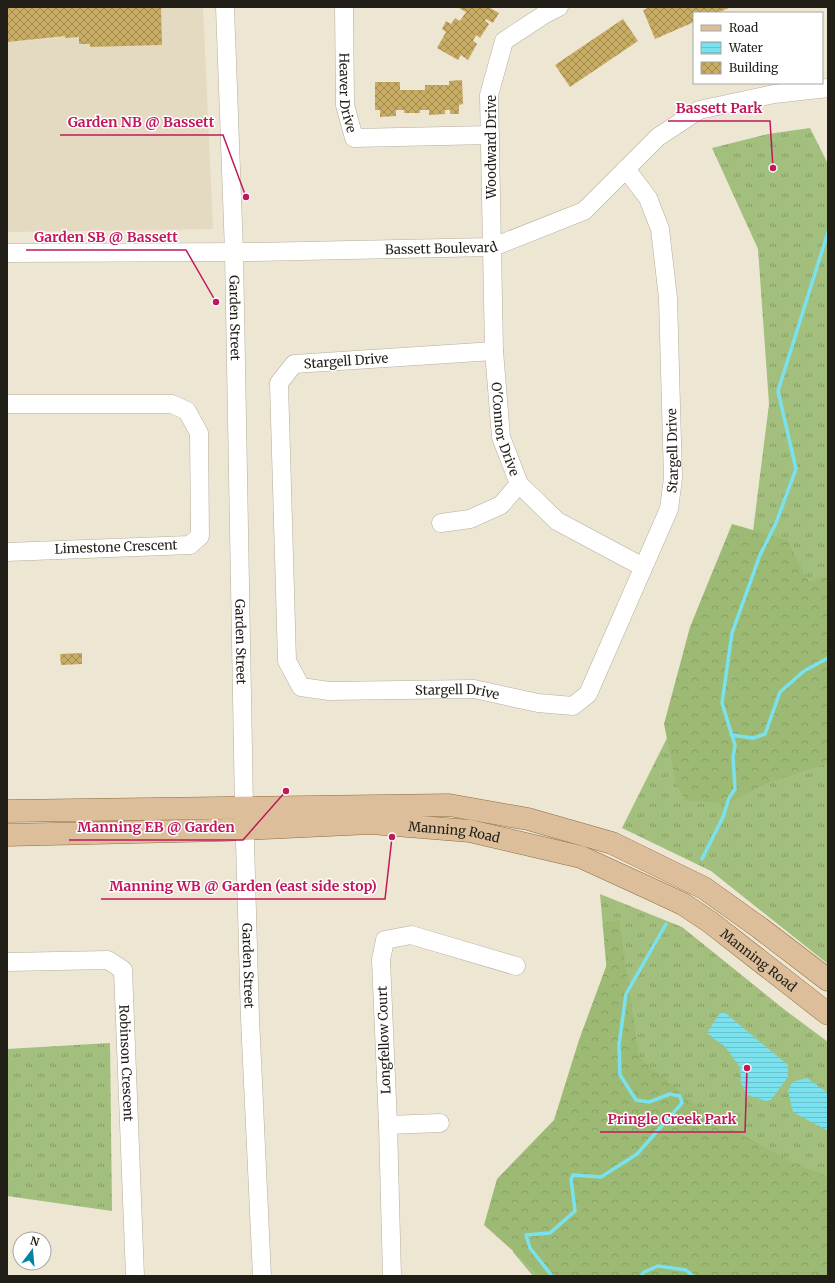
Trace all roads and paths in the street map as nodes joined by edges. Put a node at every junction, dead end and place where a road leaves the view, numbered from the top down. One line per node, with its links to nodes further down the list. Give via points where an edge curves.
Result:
1 (225, 7): 8 (street, Garden Street)
2 (344, 7): 5 (street, Heaver Drive, via 345,105 354,138)
3 (559, 7): 5 (street, Woodward Drive, via 504,41 489,95)
4 (828, 88): 6 (street, Bassett Boulevard, via 774,94 699,110 658,137)
5 (490, 135): 7 (street, Woodward Drive)
6 (626, 169): 7 (street, Bassett Boulevard, via 584,210); 15 (street, Stargell Drive, via 648,198 660,229 668,298 673,478 669,509)
7 (493, 247): 8 (street, Bassett Boulevard); 10 (street, O'Connor Drive)
8 (234, 252): 9 (street, Bassett Boulevard); 16 (street, Garden Street)
9 (7, 253)
10 (494, 352): 12 (street, O'Connor Drive, via 501,437); 15 (street, Stargell Drive, via 294,364 279,383 287,661 301,687 330,691 474,689 573,706 588,694)
11 (7, 404): 14 (street, Limestone Crescent, via 172,404 187,411 198,434 200,536 190,545)
12 (519, 484): 13 (street, via 501,506 470,519); 15 (street, O'Connor Drive, via 557,521)
13 (441, 523)
14 (7, 552)
15 (643, 567)
16 (244, 807): 17 (main road, Manning Road); 18 (street, Garden Street); 22 (main road, Manning Road, via 449,805 528,819 612,843 704,888)
17 (7, 811)
18 (245, 829): 19 (main road, Manning Road); 23 (main road, Manning Road, via 371,823 470,831 582,858 682,904 710,922); 27 (street, Garden Street, via 250,1018)
19 (7, 835)
20 (7, 962): 26 (street, Robinson Crescent, via 108,960 123,970)
21 (516, 966): 25 (street, Longfellow Court, via 412,935 385,940 381,960)
22 (828, 980)
23 (828, 1014)
24 (440, 1123): 25 (street)
25 (388, 1125): 28 (street, Longfellow Court)
26 (135, 1276)
27 (262, 1276)
28 (392, 1276)

